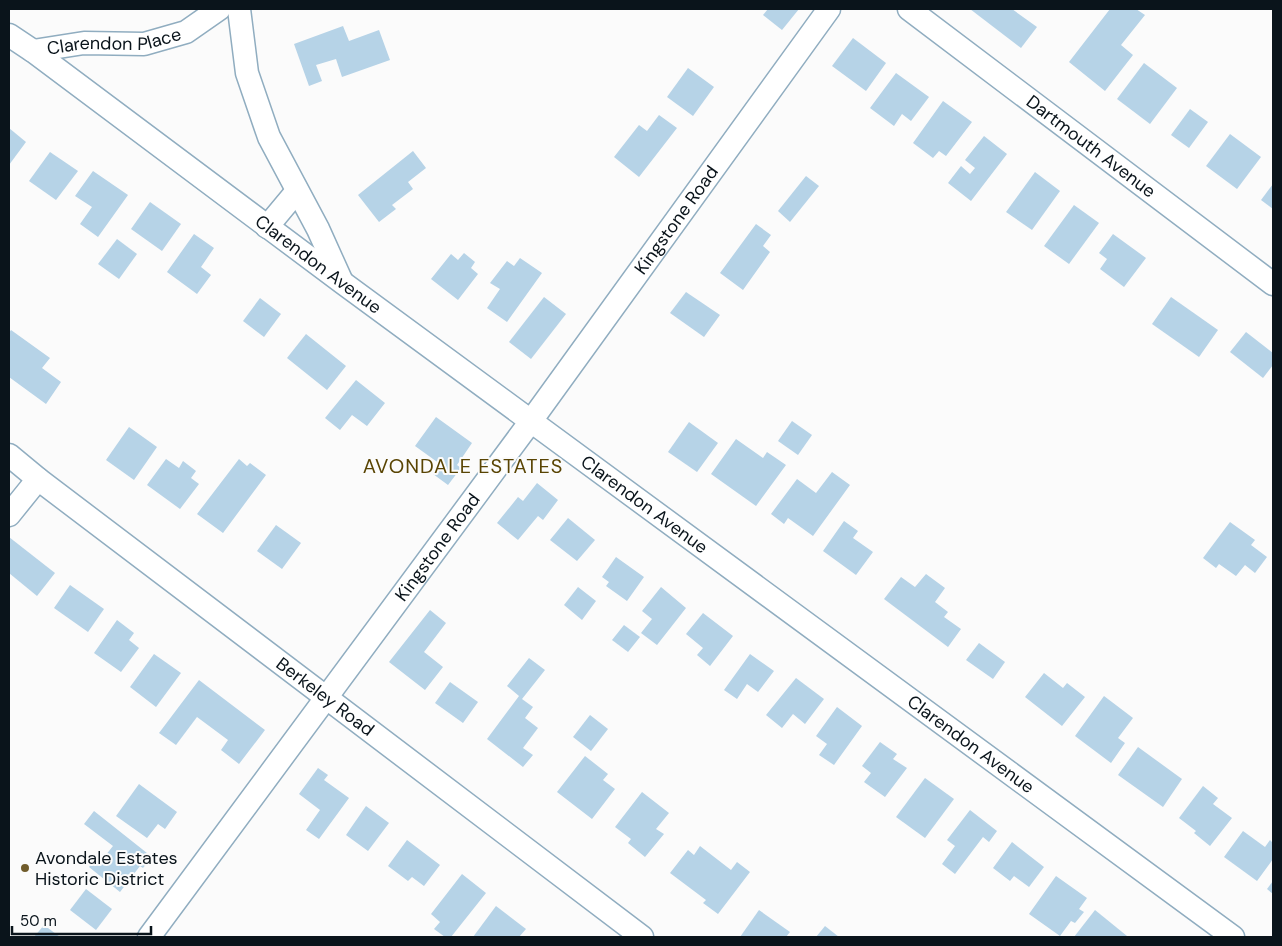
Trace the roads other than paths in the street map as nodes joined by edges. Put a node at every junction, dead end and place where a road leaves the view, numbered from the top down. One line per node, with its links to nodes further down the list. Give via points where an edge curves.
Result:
1 (218, 9): 6 (street, Clarendon Place, via 186,32 144,44 84,43)
2 (239, 9): 7 (street, via 247,73 269,137)
3 (829, 9): 11 (street, Kingstone Road)
4 (909, 9): 10 (street, Dartmouth Avenue)
5 (9, 35): 6 (street, Clarendon Avenue)
6 (32, 50): 8 (street, Clarendon Avenue)
7 (297, 191): 8 (street); 9 (street)
8 (267, 227): 9 (street, Clarendon Avenue)
9 (343, 283): 11 (street, Clarendon Avenue)
10 (1273, 284)
11 (531, 421): 15 (street, Kingstone Road); 18 (street, Clarendon Avenue)
12 (9, 455): 13 (street, Berkeley Road)
13 (38, 479): 14 (street); 15 (street, Berkeley Road)
14 (9, 515)
15 (326, 697): 16 (street, Kingstone Road); 17 (street, Berkeley Road)
16 (149, 937)
17 (642, 937)
18 (1233, 937)

